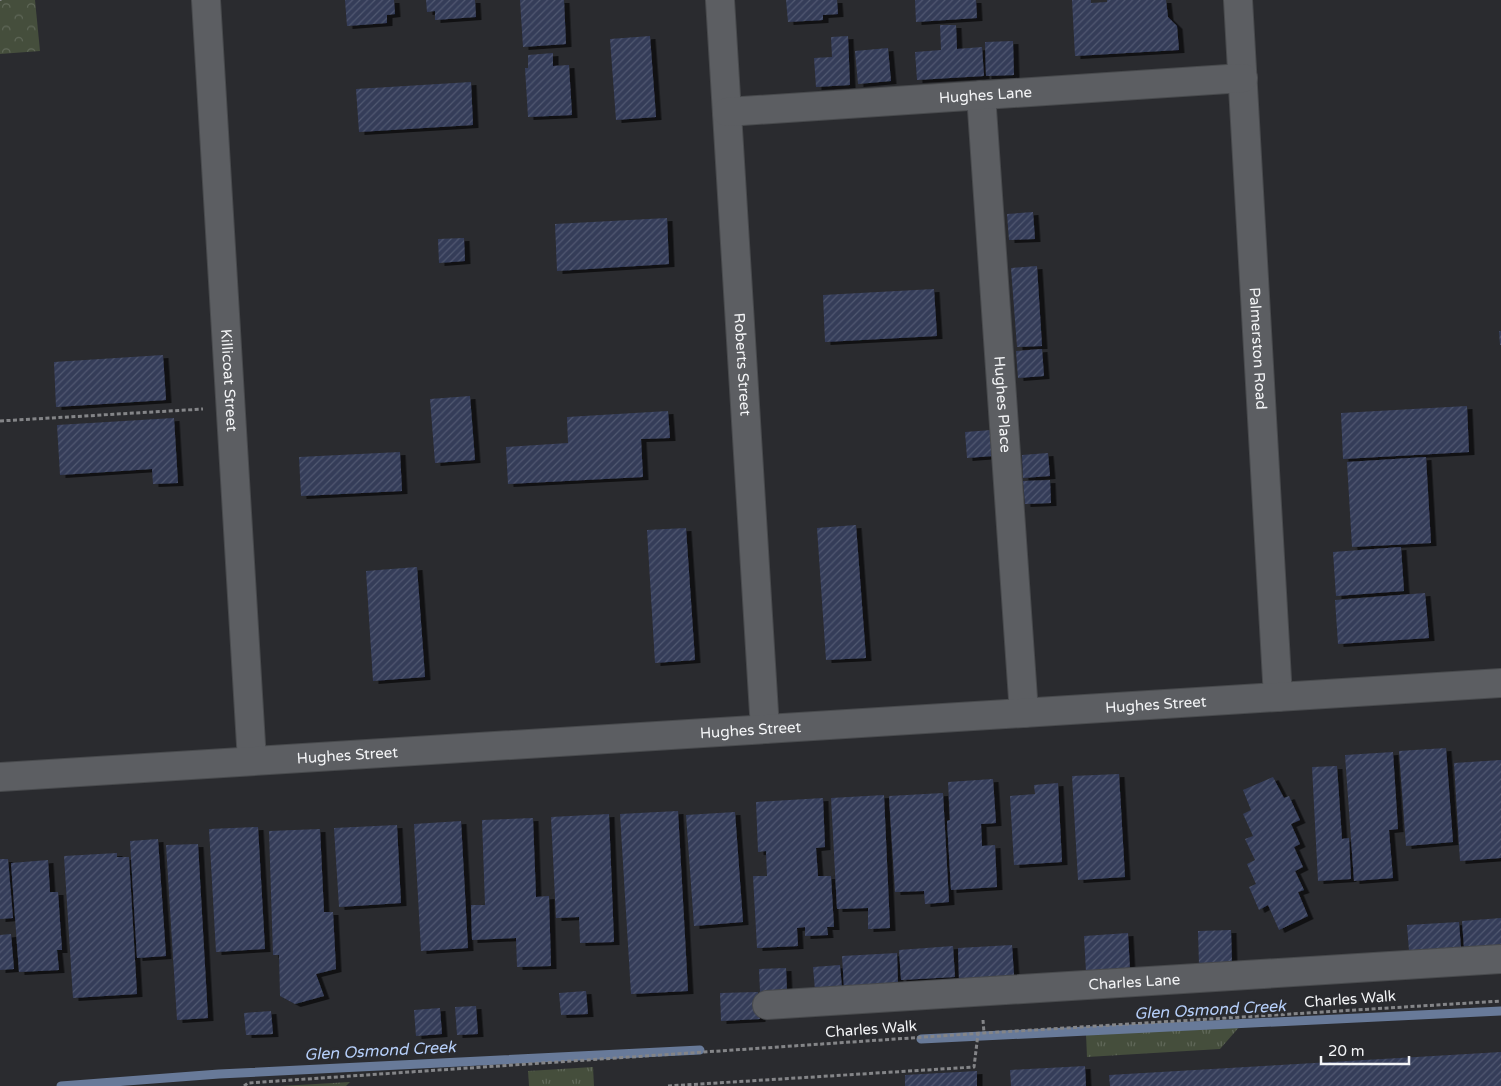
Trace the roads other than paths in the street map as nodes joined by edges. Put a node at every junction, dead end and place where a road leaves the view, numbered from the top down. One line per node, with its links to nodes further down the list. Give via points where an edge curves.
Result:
1 (206, 0): 11 (street, Killicoat Street)
2 (720, 0): 6 (street, Roberts Street)
3 (1238, 0): 4 (street, Palmerston Road)
4 (1242, 78): 5 (street, Hughes Lane); 8 (street, Palmerston Road)
5 (981, 94): 6 (street, Hughes Lane); 9 (street, Hughes Place)
6 (727, 112): 10 (street, Roberts Street)
7 (1501, 683): 8 (street, Hughes Street)
8 (1278, 697): 9 (street, Hughes Street)
9 (1024, 713): 10 (street, Hughes Street)
10 (765, 730): 11 (street, Hughes Street)
11 (252, 761): 12 (street, Hughes Street)
12 (0, 777)
13 (1501, 959): 14 (street, Charles Lane)
14 (767, 1005)

